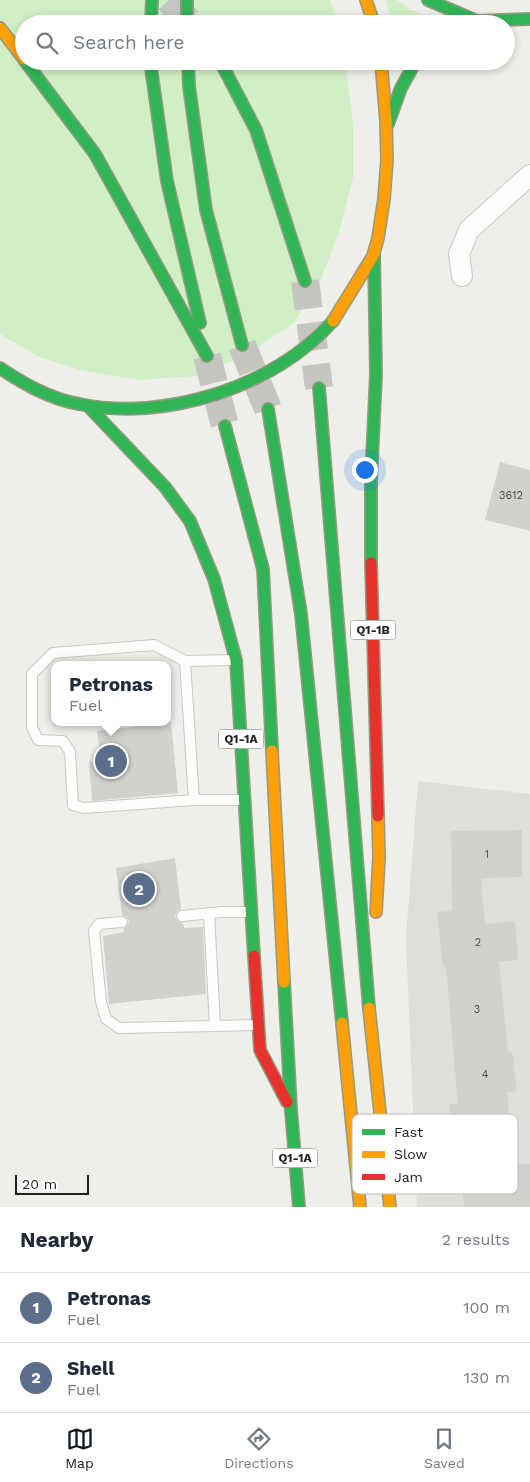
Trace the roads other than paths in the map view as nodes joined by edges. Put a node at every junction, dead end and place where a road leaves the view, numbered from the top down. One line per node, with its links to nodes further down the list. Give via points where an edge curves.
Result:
1 (152, 0): 5 (main road)
2 (187, 0): 6 (main road)
3 (366, 0): 7 (main road)
4 (428, 0): 8 (main road)
5 (151, 15)
6 (188, 15)
7 (371, 15)
8 (457, 15)
9 (530, 19): 10 (main road)
10 (515, 20)
11 (0, 28): 12 (main road)
12 (15, 48)
13 (32, 70): 14 (main road, via 95,154 207,356 166,181)
14 (151, 70)
15 (188, 70): 24 (main road, via 206,210)
16 (225, 70): 23 (main road, via 256,130)
17 (383, 70): 19 (main road)
18 (411, 70): 19 (main road)
19 (388, 124): 21 (main road, via 386,191)
20 (530, 175): 22 (street, via 469,230 459,254)
21 (374, 254): 29 (main road, via 334,320 308,345 259,377 213,396 166,405 140,408); 40 (main road, Q1-1B, via 376,374 371,558 379,857)
22 (462, 276)
23 (305, 281)
24 (242, 345)
25 (0, 368): 27 (main road)
26 (0, 381): 27 (main road)
27 (26, 386): 29 (main road)
28 (319, 388): 40 (main road)
29 (88, 406): 32 (main road, Q1-1A, via 165,487 190,521 214,579)
30 (268, 409): 45 (main road, via 301,614)
31 (225, 426): 43 (main road, via 263,568)
32 (236, 660): 33 (lane); 35 (main road, Q1-1A)
33 (185, 661): 34 (lane); 34 (lane, via 154,645 53,653 32,674 32,727 38,740 63,741 70,752 73,805 84,808)
34 (194, 800): 35 (lane)
35 (245, 800): 36 (main road, Q1-1A)
36 (251, 912): 37 (lane); 41 (main road, Q1-1A)
37 (209, 913): 38 (lane); 42 (lane)
38 (182, 916)
39 (122, 922): 42 (lane, via 99,924 94,931 101,1002 106,1019 119,1028)
40 (369, 1006): 44 (main road, Q1-1B)
41 (258, 1024): 42 (lane); 43 (main road, Q1-1A, via 260,1050)
42 (216, 1026)
43 (291, 1110): 48 (main road, Q1-1A)
44 (380, 1114)
45 (352, 1127)
46 (359, 1194): 49 (main road)
47 (389, 1194): 50 (main road, Q1-1B)
48 (299, 1207)
49 (360, 1207)
50 (390, 1207)

